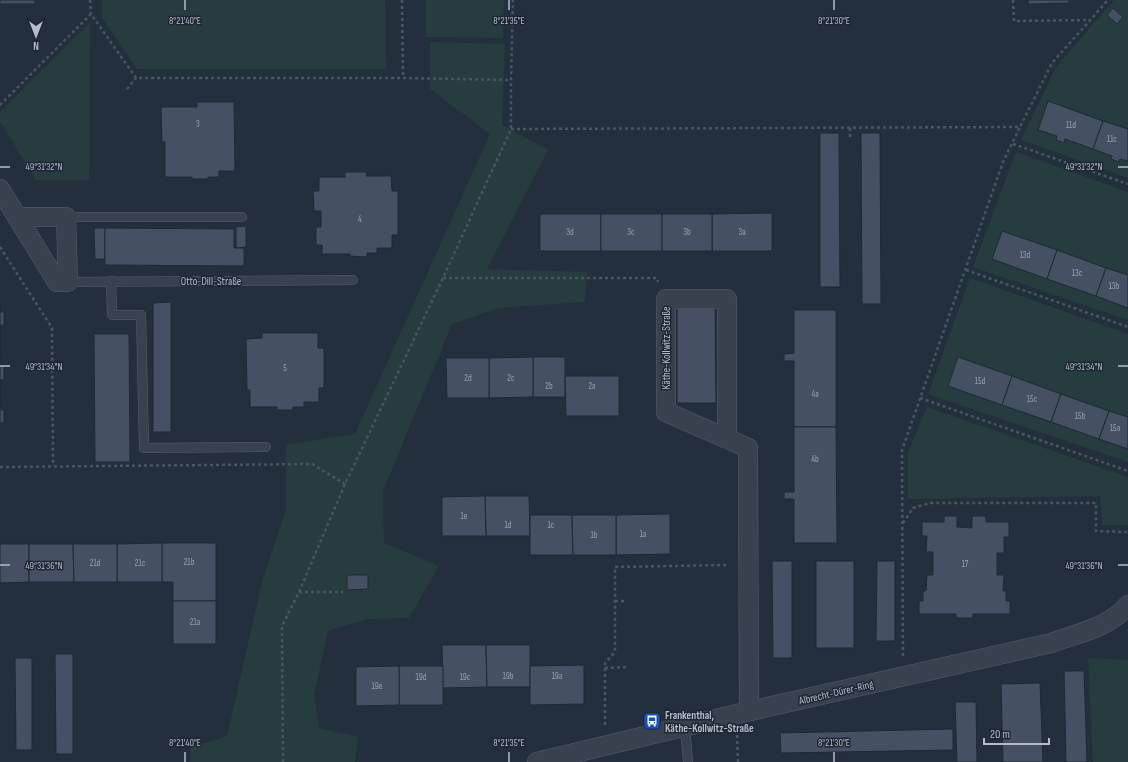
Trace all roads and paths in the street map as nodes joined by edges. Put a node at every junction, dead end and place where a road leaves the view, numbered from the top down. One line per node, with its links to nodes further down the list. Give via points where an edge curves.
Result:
1 (90, 0): 6 (path)
2 (402, 0): 9 (path)
3 (513, 0): 10 (path)
4 (1013, 0): 7 (path, via 1014,21)
5 (1108, 0): 7 (path)
6 (90, 14): 8 (path); 12 (path)
7 (1090, 20): 14 (path, via 1052,63)
8 (136, 78): 9 (path); 11 (path)
9 (402, 78): 10 (path)
10 (511, 80): 15 (path)
11 (126, 89)
12 (0, 105)
13 (850, 128): 14 (path); 15 (path); 16 (path)
14 (1020, 128): 17 (path)
15 (511, 129): 25 (path)
16 (850, 138)
17 (1013, 144): 18 (path); 24 (path, via 1003,162)
18 (1128, 184)
19 (0, 189): 20 (street, Otto-Dill-Straße)
20 (17, 217): 21 (street); 28 (street, Otto-Dill-Straße, via 57,282)
21 (66, 217): 22 (lane); 28 (street)
22 (242, 217)
23 (0, 247): 34 (path, via 52,328)
24 (966, 270): 30 (path); 31 (path)
25 (443, 278): 29 (path, via 657,278); 37 (path)
26 (353, 280): 27 (lane, Otto-Dill-Straße)
27 (111, 281): 28 (lane, Otto-Dill-Straße); 33 (lane, via 112,315 141,315 144,448)
28 (68, 282)
29 (666, 299): 32 (street, Käthe-Kollwitz-Straße, via 666,412); 32 (street, Käthe-Kollwitz-Straße, via 727,299)
30 (1128, 327)
31 (920, 398): 36 (path); 38 (path, via 902,450)
32 (727, 439): 40 (street, Käthe-Kollwitz-Straße, via 748,448)
33 (266, 448)
34 (53, 466): 35 (path); 37 (path, via 312,464)
35 (0, 467)
36 (1128, 471)
37 (345, 484): 41 (path)
38 (902, 524): 39 (path, via 912,508 930,503 1096,503 1096,531); 48 (path)
39 (1128, 532)
40 (748, 565): 43 (path, via 615,567); 49 (street, Käthe-Kollwitz-Straße)
41 (299, 592): 42 (path); 53 (path, via 282,626)
42 (343, 592)
43 (615, 601): 44 (path); 47 (path, via 616,652 605,663)
44 (627, 601)
45 (1128, 604): 48 (street, Albrecht-Dürer-Ring, via 1119,614 1096,628 1059,640)
46 (627, 667): 47 (path)
47 (605, 668): 51 (path)
48 (903, 676): 49 (street, Albrecht-Dürer-Ring)
49 (743, 713): 50 (street, Albrecht-Dürer-Ring); 56 (path)
50 (685, 727): 51 (street, Albrecht-Dürer-Ring); 55 (lane)
51 (606, 746): 52 (street, Albrecht-Dürer-Ring)
52 (585, 756): 54 (street, Albrecht-Dürer-Ring)
53 (283, 762)
54 (537, 762)
55 (688, 762)
56 (738, 762)

